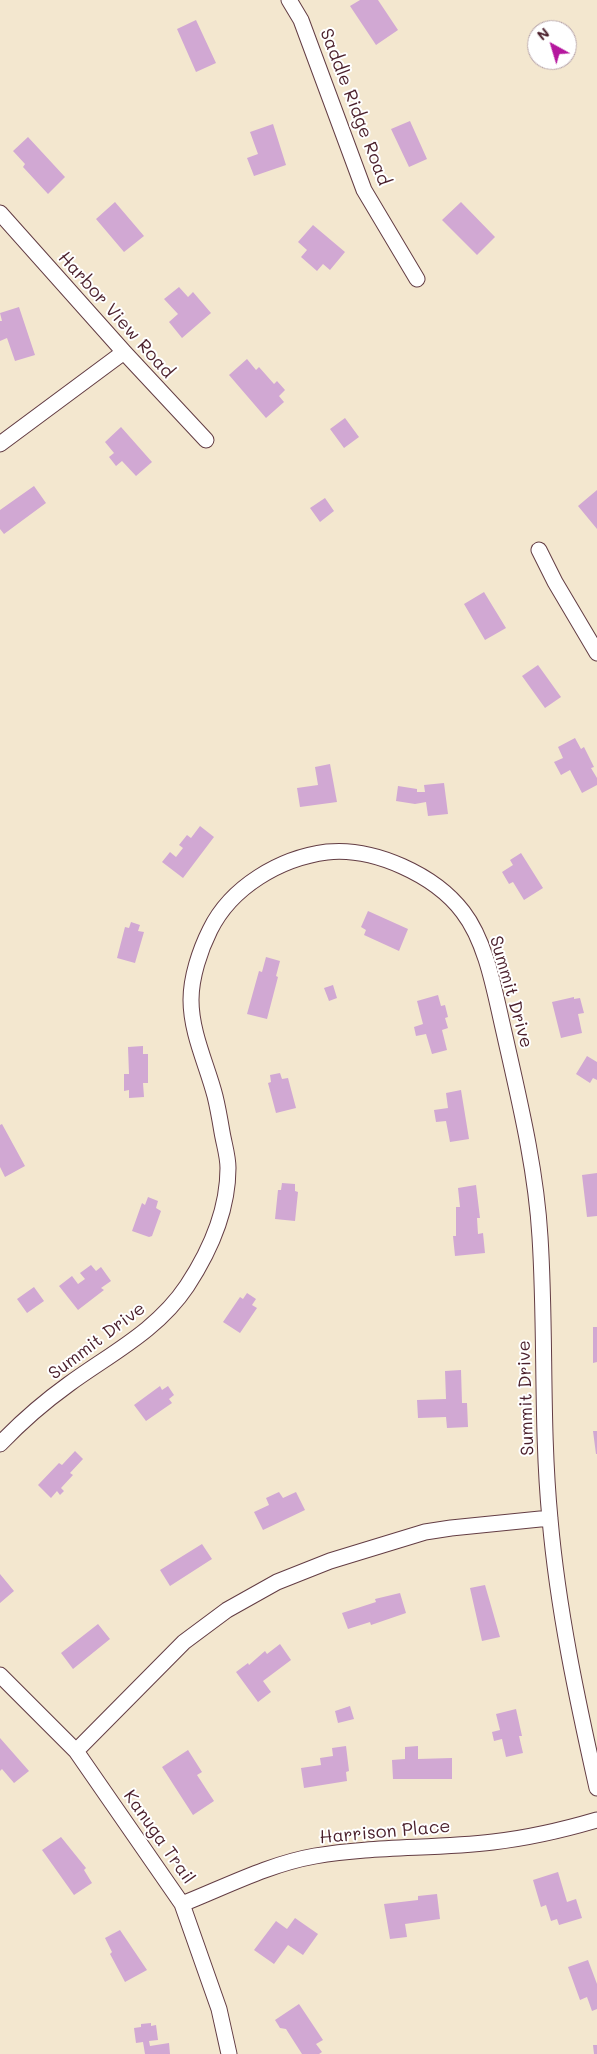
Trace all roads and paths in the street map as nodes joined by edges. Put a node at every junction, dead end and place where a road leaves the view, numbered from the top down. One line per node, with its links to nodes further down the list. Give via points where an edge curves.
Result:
1 (289, 0): 3 (street, Saddle Ridge Road, via 302,20 364,190)
2 (0, 213): 4 (street, Harbor View Road)
3 (417, 279)
4 (124, 352): 5 (street, Harbor View Road); 6 (street)
5 (206, 440)
6 (0, 444)
7 (539, 550): 8 (street)
8 (597, 653)
9 (0, 1444): 10 (street, Summit Drive, via 18,1425 68,1385 139,1337 162,1317 186,1288 213,1240 225,1204 228,1165 216,1099 193,1020 191,997 198,959 209,930 220,912 236,896 269,871 328,852 352,853 417,872 443,889 466,914 484,955 527,1133 540,1235 545,1449)
10 (550, 1518): 12 (street, via 425,1532 330,1561 277,1582 226,1610 184,1642); 13 (street, Summit Drive, via 558,1591 575,1689)
11 (0, 1674): 12 (street, Kanuga Trail)
12 (76, 1751): 15 (street, Kanuga Trail)
13 (597, 1788)
14 (597, 1820): 15 (street, Harrison Place, via 547,1834 493,1842 316,1856 280,1865)
15 (182, 1904): 16 (street, Kanuga Trail, via 219,2009)
16 (229, 2054)

